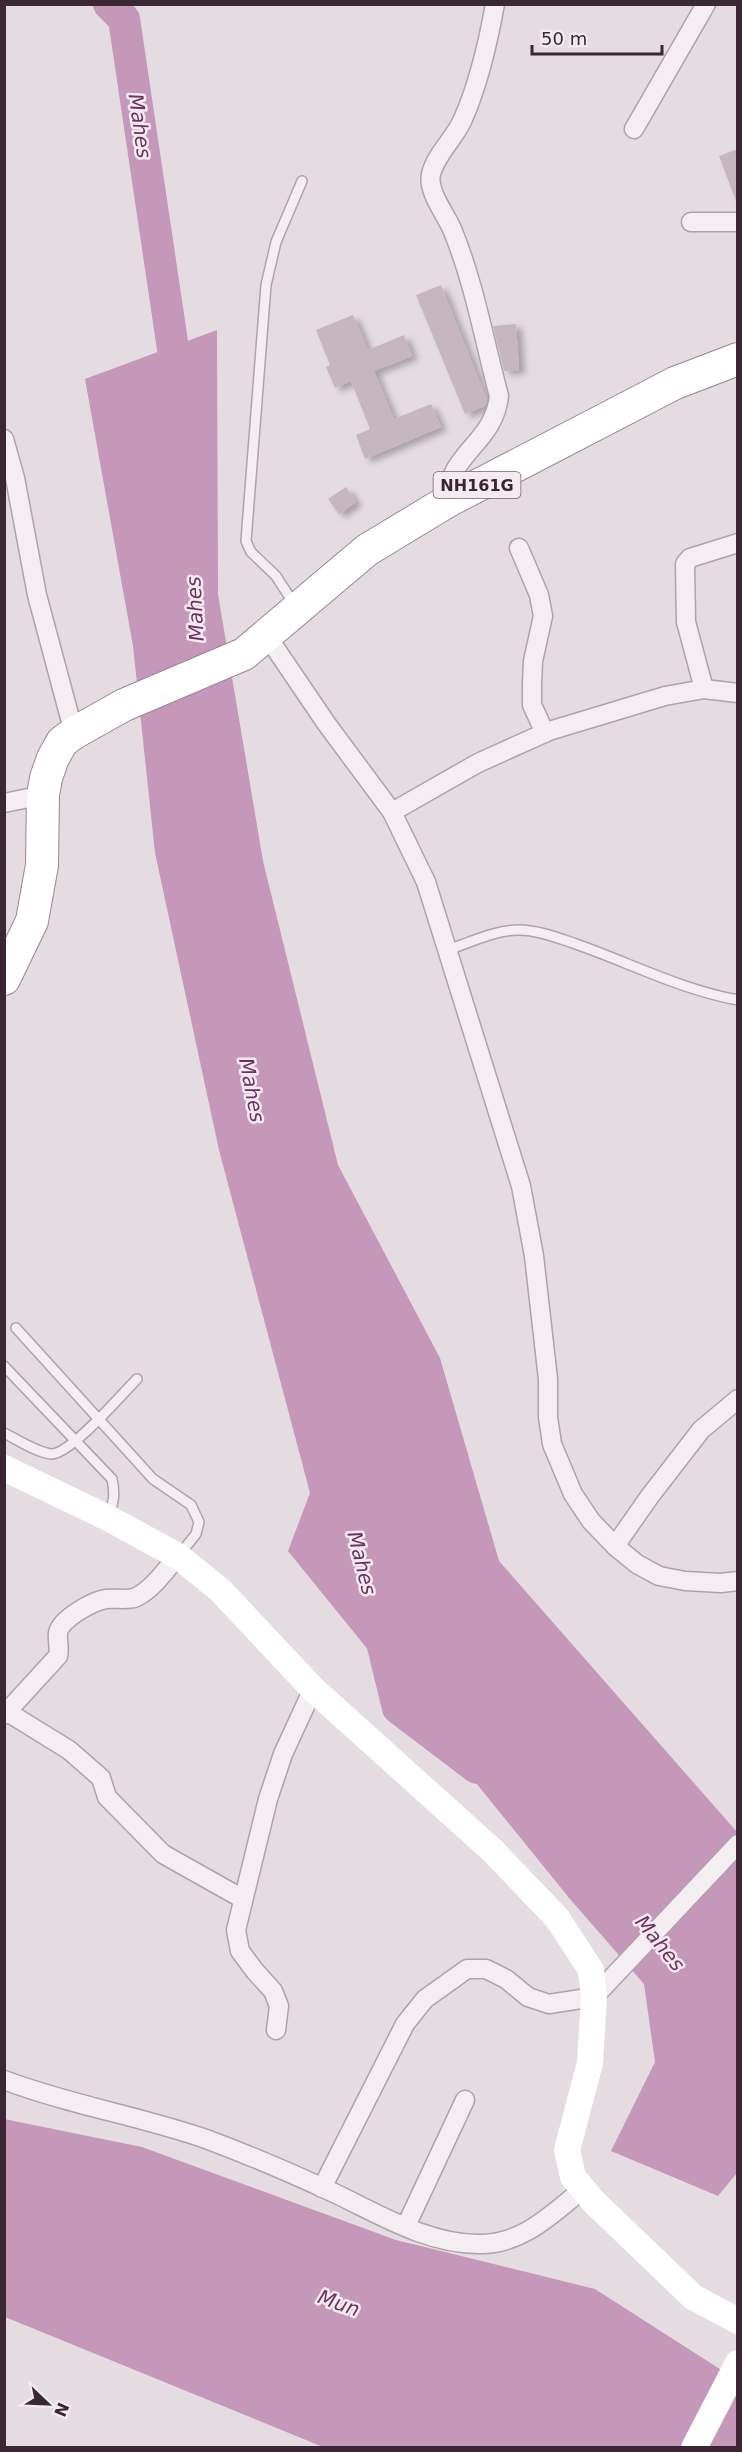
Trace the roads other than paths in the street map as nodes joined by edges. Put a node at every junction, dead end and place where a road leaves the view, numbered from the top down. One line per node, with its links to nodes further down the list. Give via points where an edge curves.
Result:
1 (495, 4): 9 (street, via 471,101 431,175 433,190 464,261 499,396 493,422 454,471)
2 (706, 4): 3 (street)
3 (634, 129)
4 (302, 181): 12 (lane, via 276,242 266,285 246,541 250,552 276,576)
5 (691, 222): 6 (street)
6 (738, 222)
7 (734, 365): 9 (highway, NH161G, via 675,383)
8 (4, 439): 16 (street, via 38,595)
9 (448, 501): 12 (highway, NH161G, via 367,550)
10 (738, 543): 15 (street, via 690,558 685,564 686,622)
11 (519, 548): 17 (street, via 539,595 543,616 533,661 532,705)
12 (297, 609): 13 (highway, NH161G)
13 (255, 645): 16 (highway, NH161G, via 124,705); 20 (street, via 326,723)
14 (738, 680): 15 (street)
15 (721, 691): 17 (street, via 665,696)
16 (74, 733): 18 (highway, NH161G, via 62,742 53,758)
17 (545, 733): 20 (street, via 478,763)
18 (43, 795): 19 (street); 22 (highway, NH161G, via 42,865 32,921)
19 (4, 803)
20 (392, 812): 21 (street, via 426,882)
21 (447, 950): 23 (lane, via 518,930 548,934 705,993); 33 (street, via 521,1186 534,1256 552,1444 573,1494)
22 (4, 979)
23 (738, 1000)
24 (16, 1328): 28 (lane)
25 (4, 1366): 30 (lane)
26 (137, 1379): 28 (lane)
27 (738, 1399): 33 (street, via 701,1430)
28 (99, 1418): 30 (lane); 34 (lane, via 153,1479 196,1512 196,1534)
29 (4, 1433): 30 (lane, via 53,1454)
30 (75, 1442): 32 (lane, via 112,1479 114,1502)
31 (4, 1468): 32 (street)
32 (108, 1518): 34 (street)
33 (615, 1546): 35 (street, via 659,1576 694,1582)
34 (178, 1556): 36 (street, via 220,1590); 37 (street, via 143,1593 132,1599 103,1599 73,1614 57,1634 58,1656)
35 (738, 1581)
36 (313, 1689): 39 (street, via 268,1799); 40 (street, via 493,1851 557,1918 591,1970)
37 (5, 1712): 39 (street, via 69,1750 101,1778 107,1797 163,1854)
38 (735, 1847): 40 (street)
39 (243, 1899): 41 (street, via 236,1930 240,1951 273,1991 279,2006)
40 (594, 1997): 44 (street, via 549,2004 528,1997 486,1969 467,1969 425,1999 405,2024); 45 (street, via 590,2063 567,2150 573,2177)
41 (276, 2030)
42 (4, 2080): 44 (street, via 204,2139)
43 (465, 2100): 46 (street)
44 (322, 2188): 46 (street)
45 (583, 2189): 46 (street, via 536,2228 514,2238 483,2244 450,2242); 47 (street, via 693,2297)
46 (406, 2226)
47 (738, 2321)
48 (738, 2363): 49 (street)
49 (694, 2448)

